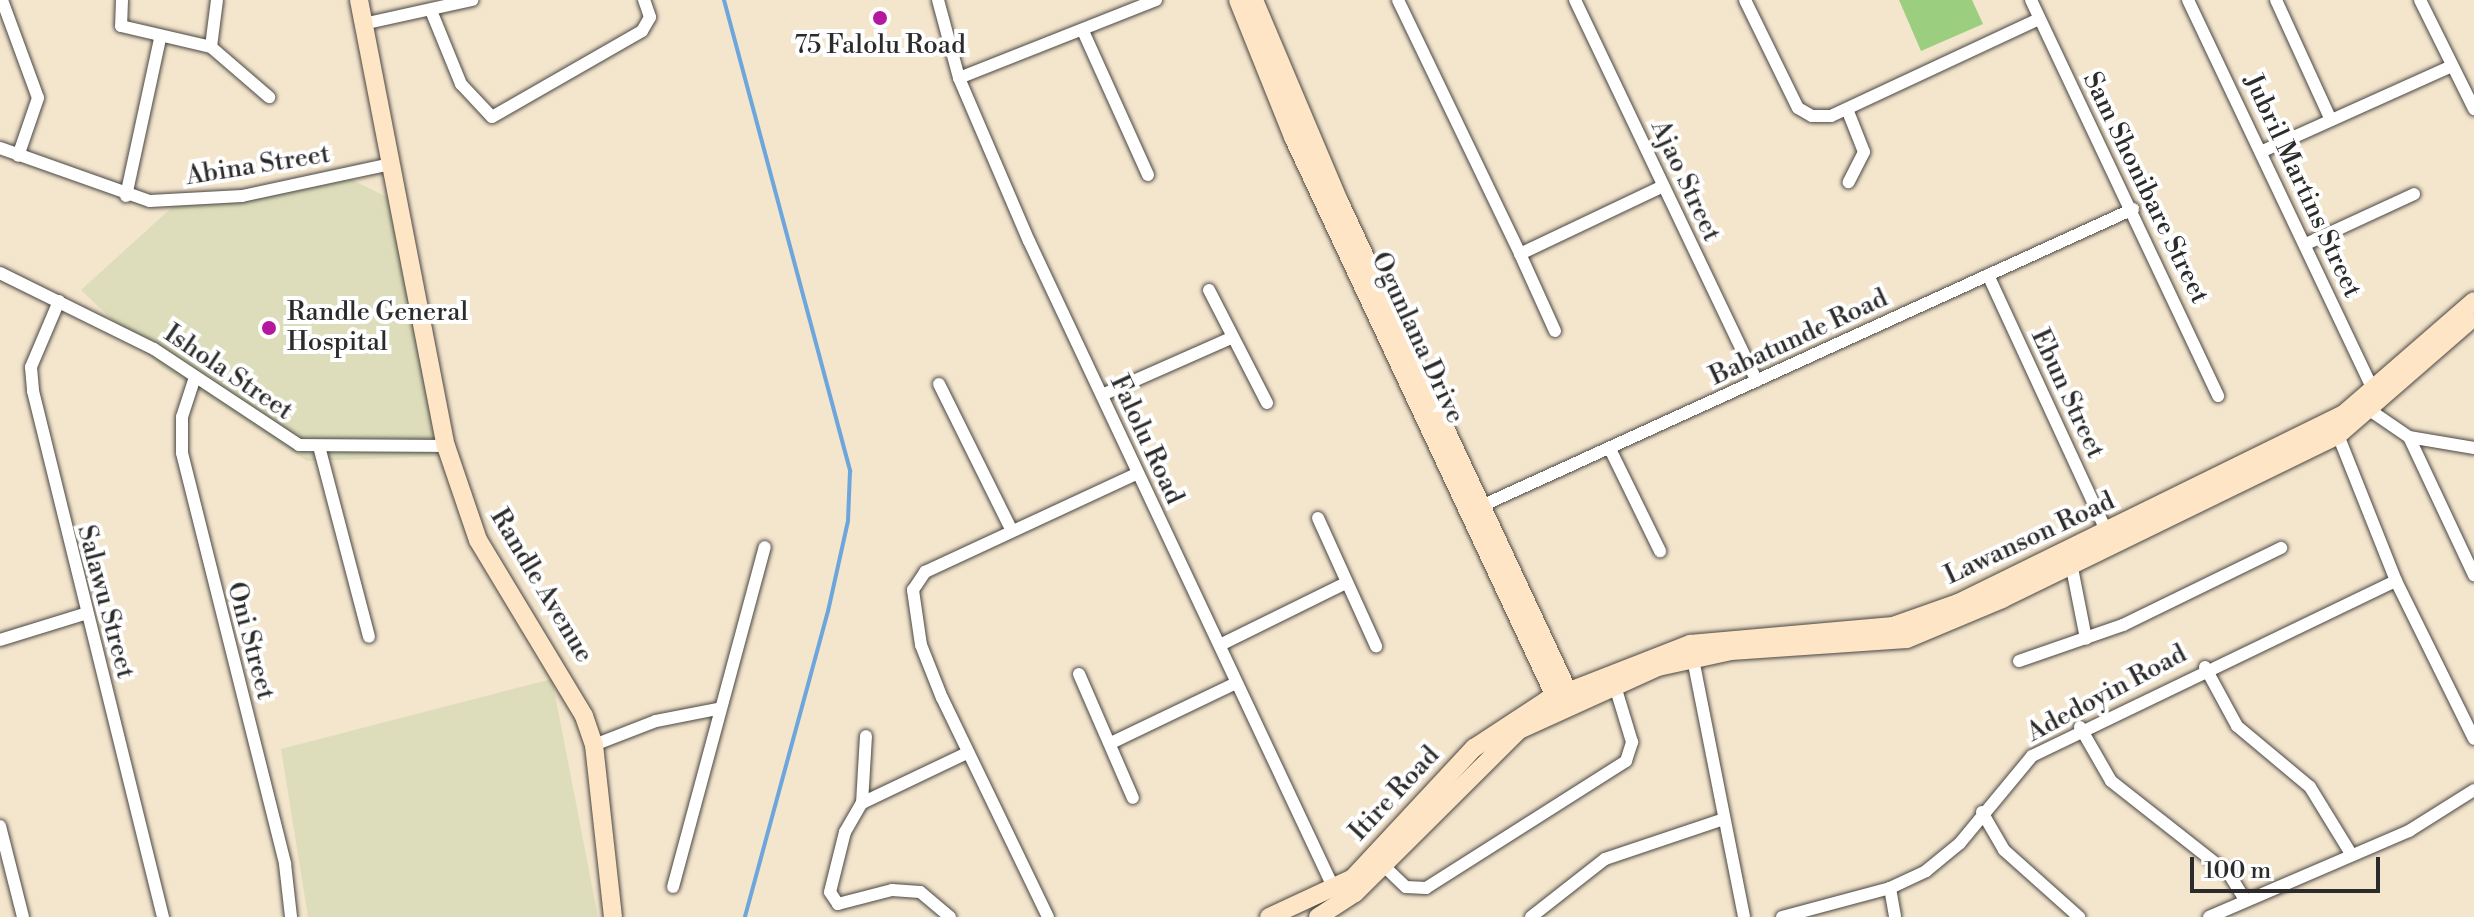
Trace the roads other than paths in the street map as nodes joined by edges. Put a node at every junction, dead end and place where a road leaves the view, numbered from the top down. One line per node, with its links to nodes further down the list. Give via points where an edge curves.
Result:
1 (2, 0): 32 (street, via 38,98)
2 (122, 0): 22 (street, via 118,23)
3 (217, 0): 23 (street)
4 (359, 0): 20 (main road, Randle Avenue)
5 (472, 0): 18 (street)
6 (644, 0): 18 (street, via 650,17 642,31 492,117 461,84)
7 (938, 0): 25 (street, Falolu Road)
8 (1156, 0): 21 (street)
9 (1238, 0): 65 (main road, Ogunlana Drive, via 1293,137)
10 (1254, 0): 65 (main road, Ogunlana Drive)
11 (1398, 0): 41 (street)
12 (1575, 0): 36 (street, Ajao Street)
13 (1745, 0): 27 (street, via 1798,108 1823,116)
14 (2031, 0): 19 (street, Sam Shonibare Street)
15 (2188, 0): 31 (street, Jubril Martins Street)
16 (2276, 0): 29 (street)
17 (2420, 0): 24 (street)
18 (432, 13): 20 (street)
19 (2039, 19): 27 (street); 39 (street, Sam Shonibare Street)
20 (363, 24): 33 (main road, Randle Avenue)
21 (1083, 31): 25 (street); 34 (street)
22 (160, 39): 23 (street); 38 (street)
23 (211, 47): 26 (street)
24 (2450, 67): 28 (street); 29 (street)
25 (959, 78): 54 (street, Falolu Road)
26 (269, 97)
27 (1847, 109): 35 (street, via 1864,152)
28 (2474, 109)
29 (2331, 120): 31 (street)
30 (0, 148): 32 (street, Abina Street)
31 (2265, 150): 40 (street, Jubril Martins Street)
32 (18, 156): 38 (street, Abina Street)
33 (387, 165): 38 (street, Abina Street, via 204,201); 60 (main road, Randle Avenue)
34 (1148, 175)
35 (1849, 182)
36 (1663, 186): 41 (street); 51 (street, Ajao Street)
37 (2414, 194): 40 (street)
38 (126, 196)
39 (2133, 209): 43 (street, Babatunde Road); 55 (street, Sam Shonibare Street)
40 (2306, 244): 53 (street, Jubril Martins Street)
41 (1520, 254): 48 (street)
42 (0, 273): 45 (street, Ishola Street)
43 (1988, 275): 51 (street, Babatunde Road); 68 (street, Ebun Street)
44 (1209, 290): 49 (street)
45 (59, 301): 50 (street, Ishola Street); 77 (street, Salawu Street, via 31,378)
46 (2474, 301): 53 (main road, Lawanson Road)
47 (2474, 316): 57 (main road, Lawanson Road)
48 (1555, 331)
49 (1231, 338): 54 (street); 56 (street)
50 (195, 377): 63 (street, Ishola Street, via 277,434); 112 (street, Oni Street, via 182,417 182,453 285,864)
51 (1757, 381): 62 (street, Babatunde Road)
52 (939, 384): 67 (street)
53 (2374, 391): 68 (main road, Lawanson Road, via 2322,426)
54 (1102, 395): 64 (street, Falolu Road)
55 (2218, 396)
56 (1267, 403)
57 (2371, 411): 58 (main road, Lawanson Road); 59 (street)
58 (2338, 435): 72 (main road, Lawanson Road); 74 (street)
59 (2409, 437): 61 (street); 73 (street)
60 (446, 446): 63 (street, Ishola Street); 95 (main road, Randle Avenue, via 478,540 570,687)
61 (2474, 448)
62 (1610, 449): 65 (street, Babatunde Road); 71 (street)
63 (320, 450): 78 (street)
64 (1136, 474): 67 (street); 81 (street, Falolu Road)
65 (1477, 508): 89 (main road, Ogunlana Drive)
66 (1318, 518): 75 (street)
67 (1011, 529): 96 (street, via 925,572 913,590 921,645)
68 (2107, 532): 76 (main road, Lawanson Road)
69 (765, 547): 90 (street)
70 (2281, 548): 79 (street)
71 (1660, 551)
72 (2072, 568): 76 (main road, Lawanson Road); 79 (street)
73 (2474, 575)
74 (2396, 581): 85 (street, Adedoyin Road); 93 (street)
75 (1344, 584): 81 (street); 82 (street)
76 (1987, 598): 83 (main road, Lawanson Road, via 1907,639); 89 (main road, Lawanson Road, via 1893,626 1682,646)
77 (84, 614): 80 (street); 111 (street, Salawu Street)
78 (369, 637)
79 (2086, 639): 84 (street)
80 (0, 640)
81 (1222, 644): 87 (street, Falolu Road)
82 (1376, 646)
83 (1693, 659): 88 (main road, Lawanson Road); 101 (street)
84 (2019, 661)
85 (2205, 667): 91 (street, Adedoyin Road); 104 (street, via 2237,726 2310,787)
86 (1079, 674): 94 (street)
87 (1236, 683): 94 (street); 108 (street, Falolu Road)
88 (1615, 686): 89 (main road, Lawanson Road); 105 (street, via 1632,742 1626,761 1426,888 1406,887)
89 (1566, 702): 105 (main road, Itire Road, via 1492,750); 108 (main road, Itire Road, via 1474,748)
90 (718, 709): 95 (street, via 656,721); 106 (street)
91 (2080, 727): 100 (street, Adedoyin Road, via 2032,756); 109 (street, via 2111,781 2229,874)
92 (866, 736): 99 (street)
93 (2474, 739)
94 (1111, 743): 98 (street)
95 (594, 745): 113 (main road, Randle Avenue)
96 (967, 753): 99 (street); 115 (street)
97 (2472, 791): 104 (street, via 2409,831)
98 (1133, 798)
99 (862, 803): 114 (street, via 841,845 832,902 900,889 920,892)
100 (1982, 812): 107 (street, Adedoyin Road, via 1937,861); 122 (street, via 2004,850)
101 (1721, 820): 118 (street, via 1605,859); 119 (street)
102 (0, 826): 103 (street)
103 (2, 840): 110 (street)
104 (2351, 854): 109 (street)
105 (1384, 866): 108 (main road, Itire Road)
106 (673, 887)
107 (1890, 888): 120 (street, Adedoyin Road); 121 (street)
108 (1339, 897): 116 (main road, Itire Road); 117 (main road, Itire Road)
109 (2245, 900): 123 (street)
110 (23, 917)
111 (163, 917)
112 (291, 917)
113 (613, 917)
114 (950, 917)
115 (1048, 917)
116 (1269, 917)
117 (1318, 917)
118 (1531, 917)
119 (1744, 917)
120 (1782, 917)
121 (1895, 917)
122 (2079, 917)
123 (2209, 917)

